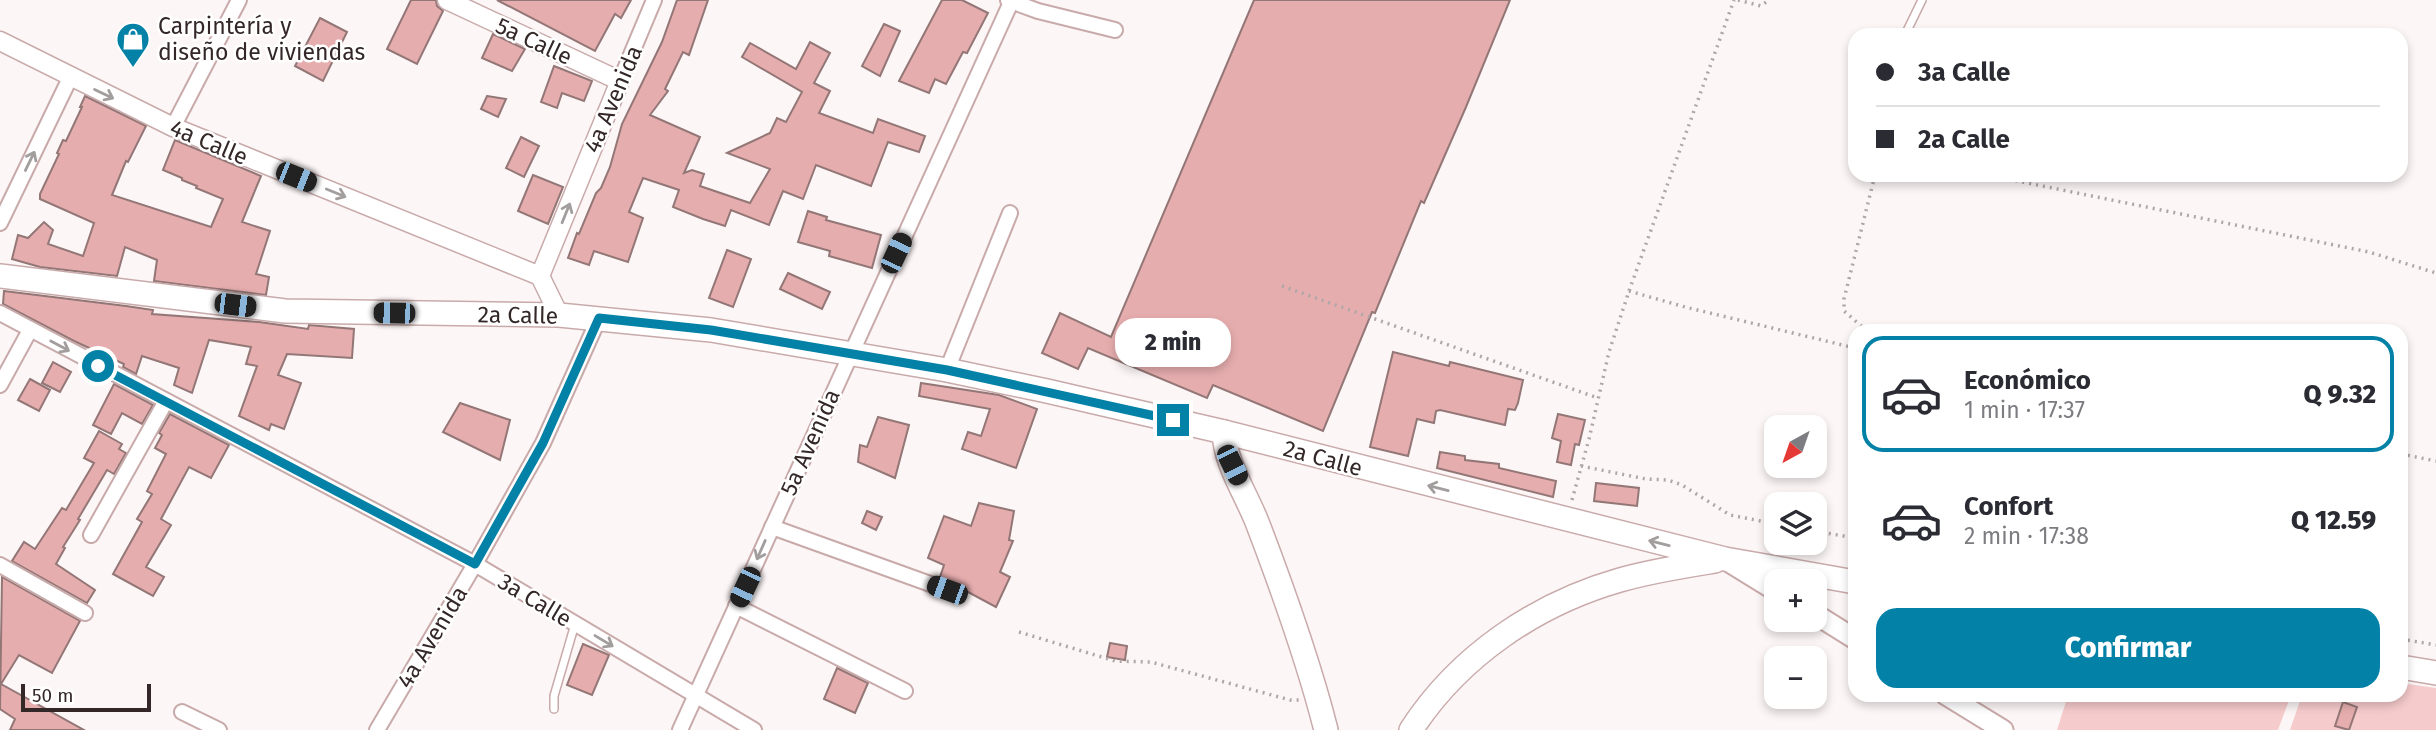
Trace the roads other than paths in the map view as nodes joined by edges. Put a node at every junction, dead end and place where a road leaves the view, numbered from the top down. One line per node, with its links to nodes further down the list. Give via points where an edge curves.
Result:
1 (239, 0): 11 (street)
2 (447, 0): 10 (street, 5a Calle)
3 (654, 0): 10 (street, 4a Avenida)
4 (1922, 0): 6 (lane)
5 (1011, 1): 7 (street); 20 (street, 5a Avenida)
6 (1908, 28)
7 (1115, 30)
8 (0, 41): 9 (street, 4a Calle)
9 (71, 78): 11 (street, 4a Calle, one-way to 11); 13 (street, one-way to 9)
10 (620, 81): 15 (street, 4a Avenida, one-way to 10)
11 (173, 127): 15 (street, 4a Calle, one-way to 15)
12 (1010, 213): 21 (street)
13 (0, 223)
14 (0, 276): 17 (main road, 2a Calle, via 285,311)
15 (540, 276): 17 (street)
16 (0, 313): 19 (street, 3a Calle)
17 (559, 315): 18 (main road, 2a Calle)
18 (599, 318): 20 (main road, 2a Calle, via 711,330); 28 (street, 4a Avenida, via 543,443)
19 (30, 330): 22 (street); 23 (street, 3a Calle, one-way to 23)
20 (850, 354): 21 (main road, 2a Calle); 25 (street, 5a Avenida)
21 (947, 370): 24 (main road, 2a Calle)
22 (0, 385)
23 (166, 401): 26 (street); 28 (street, 3a Calle)
24 (1224, 432): 27 (main road, 2a Calle, one-way to 24); 49 (main road, via 1224,447 1281,586)
25 (772, 527): 32 (street); 33 (street, 5a Avenida, one-way to 33)
26 (91, 535)
27 (1725, 559): 30 (main road, 2a Calle); 31 (main road); 50 (main road, via 1619,580 1548,608 1473,659)
28 (475, 564): 36 (street, 3a Calle); 46 (street, 4a Avenida)
29 (0, 565): 34 (street)
30 (1848, 581)
31 (1764, 583)
32 (947, 590)
33 (736, 606): 40 (street); 41 (street, 5a Avenida)
34 (85, 612)
35 (1827, 622): 37 (main road)
36 (575, 624): 41 (street, 3a Calle, one-way to 41); 43 (lane)
37 (1848, 635)
38 (2408, 668): 39 (main road)
39 (2436, 673)
40 (905, 691)
41 (695, 696): 47 (street, 5a Avenida); 48 (street, 3a Calle)
42 (1957, 702): 51 (main road)
43 (554, 709)
44 (182, 712): 45 (street)
45 (219, 730)
46 (377, 730)
47 (680, 730)
48 (754, 730)
49 (1326, 730)
50 (1411, 730)
51 (2003, 730)

